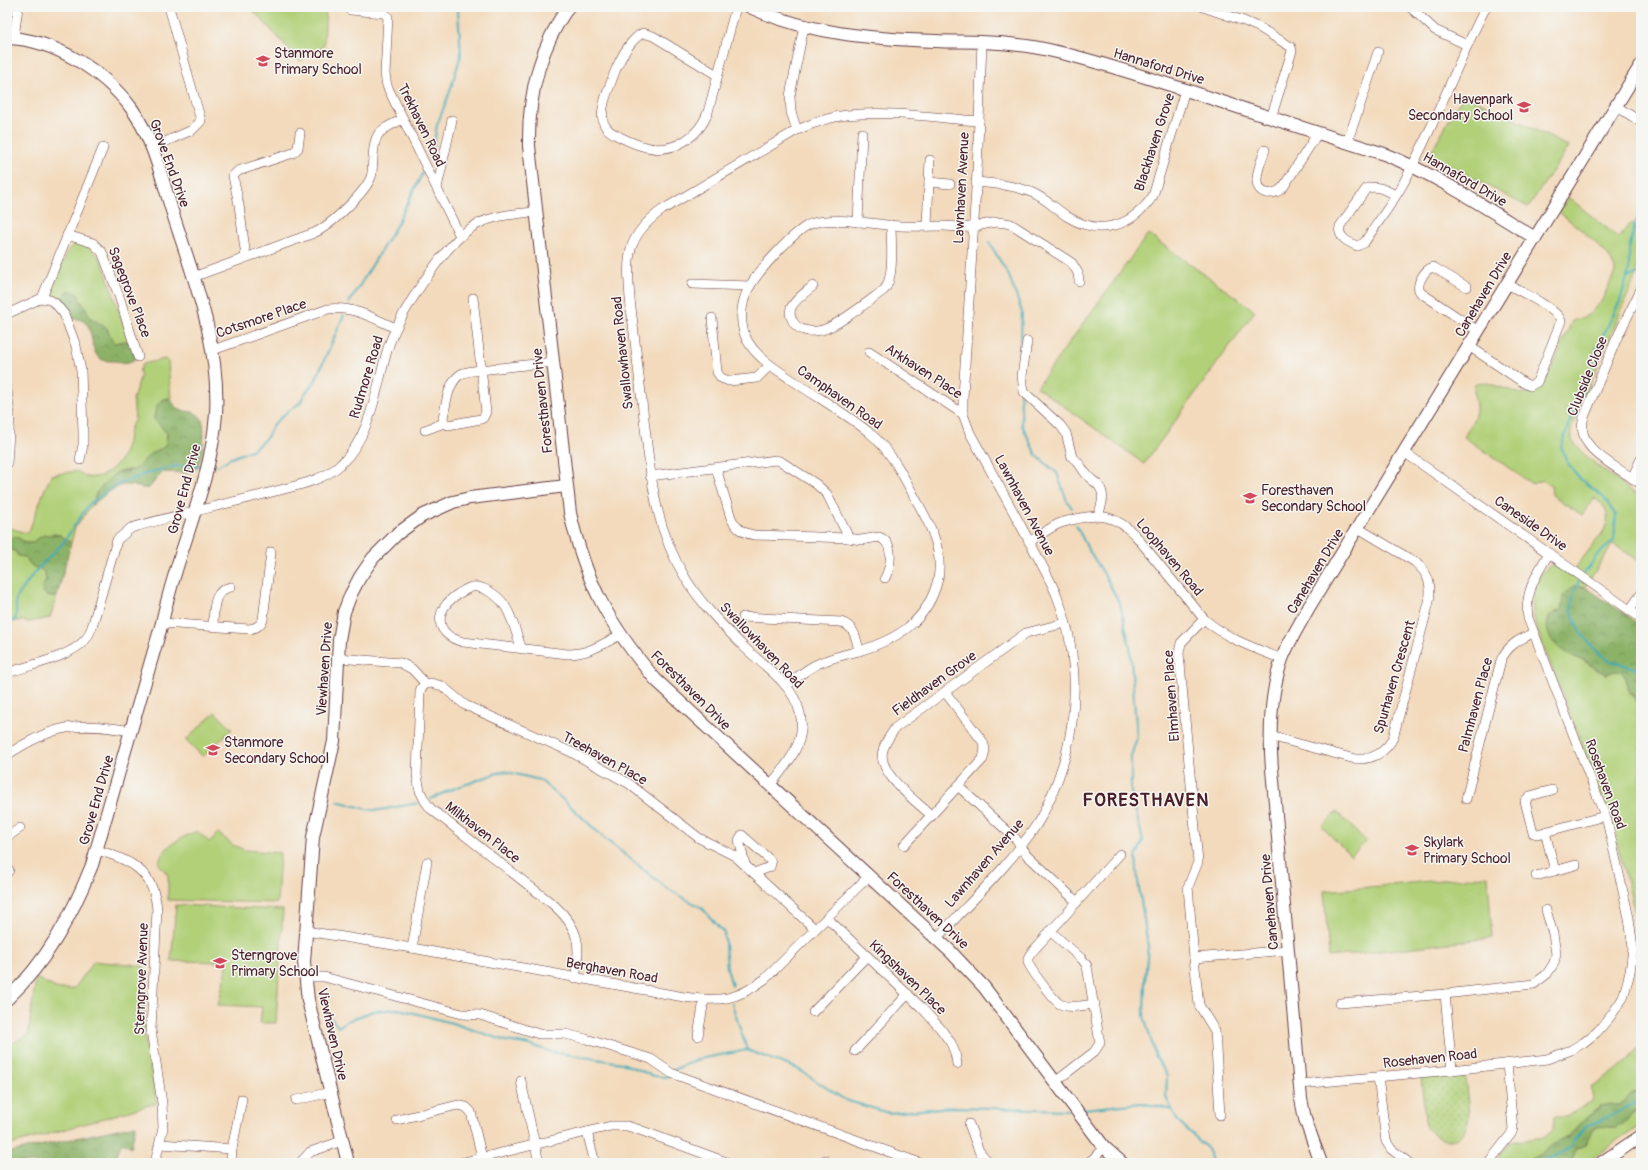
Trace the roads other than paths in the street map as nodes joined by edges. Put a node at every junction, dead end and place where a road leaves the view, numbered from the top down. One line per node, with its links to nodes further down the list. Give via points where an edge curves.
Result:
1 (18, 7): 11 (street)
2 (169, 7): 30 (street, via 200,121 192,130)
3 (568, 7): 39 (street, Foresthaven Drive, via 544,50 529,114)
4 (736, 7): 16 (street)
5 (750, 7): 10 (street, Hannaford Drive)
6 (1203, 7): 19 (street, via 1244,20 1291,47)
7 (1410, 7): 13 (street, via 1436,30)
8 (1486, 7): 13 (street)
9 (350, 10): 20 (street, Trekhaven Road, via 384,13 388,17 385,80)
10 (804, 26): 12 (street, Hannaford Drive, via 877,38); 24 (street, via 790,96 791,112)
11 (11, 38): 30 (street, Grove End Drive, via 52,48 101,76 132,110)
12 (982, 42): 17 (street, Hannaford Drive, via 1058,52); 22 (street, Lawnhaven Avenue)
13 (1467, 44): 33 (street)
14 (1378, 52): 28 (street)
15 (1641, 65): 18 (street, Canehaven Drive)
16 (717, 75): 16 (street, via 705,121 696,134 677,145 646,147 614,133 604,125 602,113 616,70 632,41 643,33 653,36)
17 (1185, 90): 19 (street, Hannaford Drive); 35 (street, Blackhaven Grove, via 1153,196 1131,219 1108,227 1095,228 1068,217 1042,197 1031,192)
18 (1616, 106): 23 (street); 46 (street, Canehaven Drive)
19 (1271, 118): 27 (street, Hannaford Drive)
20 (403, 119): 37 (street, Trekhaven Road); 47 (street, via 376,136 368,183 328,226)
21 (452, 120): 37 (street, Trekhaven Road)
22 (978, 120): 24 (street, Swallowhaven Road, via 864,114 818,121); 35 (street, Lawnhaven Avenue)
23 (1641, 122)
24 (797, 130): 79 (street, Swallowhaven Road, via 662,210 644,225 631,245 628,269 630,299)
25 (300, 133): 47 (street, via 298,148 293,153 238,171 233,176)
26 (862, 133): 40 (street)
27 (1318, 133): 28 (street, Hannaford Drive); 31 (street, via 1284,186 1272,194 1263,191 1257,183)
28 (1347, 142): 33 (street, Hannaford Drive)
29 (103, 148): 44 (street)
30 (152, 148): 48 (street, Grove End Drive)
31 (1265, 150)
32 (930, 160): 34 (street)
33 (1413, 166): 38 (street); 46 (street, Hannaford Drive)
34 (929, 182): 36 (street); 42 (street)
35 (976, 182): 43 (street, Lawnhaven Avenue)
36 (950, 184)
37 (437, 188): 45 (street, Trekhaven Road)
38 (1396, 195): 38 (street, via 1364,243 1357,246 1340,235 1340,226 1366,189 1372,186)
39 (535, 212): 45 (street, Rudmore Road, via 493,218 474,226); 67 (street, Foresthaven Drive)
40 (858, 222): 41 (street, Camphaven Road); 52 (street, Camphaven Road, via 822,222 805,227 795,234)
41 (891, 225): 42 (street, Camphaven Road); 53 (street, via 890,274 889,283 884,290 836,323 823,330 810,332 795,325 790,314 798,298)
42 (927, 226): 43 (street, Camphaven Road)
43 (973, 227): 49 (street, Camphaven Road, via 995,222 1011,224 1072,264 1078,272); 71 (street, Lawnhaven Avenue)
44 (67, 235): 56 (street); 66 (street, Sagegrove Place, via 93,243 102,252)
45 (460, 236): 60 (street, Rudmore Road, via 436,266)
46 (1535, 238): 51 (street, Canehaven Drive)
47 (246, 257): 48 (street)
48 (193, 277): 64 (street, Grove End Drive)
49 (1079, 280)
50 (692, 284): 52 (street)
51 (1507, 284): 61 (street, Canehaven Drive); 63 (street, via 1552,310 1561,321 1537,382 1530,386 1524,383)
52 (750, 286): 68 (street, Camphaven Road, via 742,310 743,330 752,347)
53 (813, 286)
54 (1467, 287): 61 (street, via 1433,267 1418,285 1421,293)
55 (1641, 289): 80 (street, Clubside Close, via 1616,340 1582,424 1584,439 1589,447)
56 (42, 298): 58 (street); 76 (street, via 55,303 64,314 79,358 84,433)
57 (473, 298): 69 (street)
58 (7, 314)
59 (712, 318): 68 (street, via 717,372 721,378 729,382 756,378)
60 (395, 328): 64 (street, Cotsmore Place, via 362,312 335,308); 83 (street, Rudmore Road, via 360,441 341,465 332,472 299,485)
61 (1478, 331): 63 (street, Canehaven Drive)
62 (1027, 341): 84 (street, via 1022,376 1024,392 1060,425 1066,434 1072,457 1099,486 1103,501)
63 (1470, 346): 74 (street, Canehaven Drive)
64 (213, 350): 83 (street, Grove End Drive, via 216,372 214,434)
65 (869, 352): 71 (street, Arkhaven Place)
66 (138, 356)
67 (553, 362): 69 (street); 82 (street, Foresthaven Drive)
68 (770, 365): 103 (street, Camphaven Road, via 882,444 900,471 935,538 939,562 938,577 924,611 906,630 882,643)
69 (480, 370): 72 (street, via 462,374 453,382 446,404); 72 (street, via 486,415 478,420 448,425)
70 (7, 390): 77 (street, via 10,415)
71 (963, 414): 87 (street, Lawnhaven Avenue, via 970,433)
72 (444, 423): 73 (street)
73 (425, 430)
74 (1404, 452): 85 (street, Canehaven Drive); 89 (street, Caneside Drive)
75 (1641, 459): 80 (street)
76 (80, 460)
77 (7, 464)
78 (716, 468): 79 (street); 86 (street, via 776,460 786,464 827,494); 86 (street, via 731,518 741,531 754,534)
79 (650, 476): 108 (street, Swallowhaven Road, via 666,540 686,580 718,622)
80 (1632, 478): 81 (street, Clubside Close)
81 (1641, 484)
82 (566, 486): 101 (street, Foresthaven Drive, via 576,540 585,567); 104 (street, Viewhaven Drive, via 470,498 438,508 406,527 384,546 360,577 351,594 344,612)
83 (195, 511): 97 (street, Grove End Drive, via 168,593); 106 (street, Rudmore Road, via 131,528 122,535 117,540 92,627 86,639 60,656)
84 (1098, 516): 87 (street, Loophaven Road, via 1059,524); 96 (street, Loophaven Road, via 1125,525)
85 (1358, 528): 105 (street, Canehaven Drive, via 1309,607); 111 (street, Spurhaven Crescent, via 1415,562 1423,569 1430,584 1429,602 1393,738 1378,754 1364,759)
86 (849, 538): 90 (street, via 861,540 876,536 888,544 890,569)
87 (1029, 542): 98 (street, Lawnhaven Avenue, via 1051,584)
88 (271, 552): 99 (street, via 263,620 260,626 255,629)
89 (1548, 553): 93 (street, Caneside Drive); 100 (street, Rosehaven Road, via 1532,583 1528,597 1528,618)
90 (885, 578)
91 (231, 587): 99 (street, via 225,588 217,596)
92 (1641, 594): 93 (street)
93 (1630, 610): 95 (street, Caneside Drive)
94 (743, 617): 103 (street, via 841,622 852,627)
95 (1641, 618)
96 (1204, 619): 105 (street, Loophaven Road, via 1239,643); 143 (street, Elmhaven Place, via 1185,638 1180,647 1198,862 1188,887)
97 (162, 623): 99 (street); 110 (street, Grove End Drive)
98 (1065, 623): 109 (street, Fieldhaven Grove, via 1026,633); 123 (street, Lawnhaven Avenue, via 1071,648 1075,692 1068,745 1048,803)
99 (213, 626)
100 (1533, 633): 116 (street, Palmhaven Place, via 1504,651); 118 (street, Rosehaven Road)
101 (620, 635): 102 (street, via 593,649 576,654); 113 (street, Foresthaven Drive, via 656,680)
102 (522, 649): 102 (street, via 504,604 484,589 467,589 450,601 442,611 440,626 456,640)
103 (859, 651): 108 (street, Camphaven Road, via 820,662)
104 (338, 658): 107 (street, via 401,663 412,669); 137 (street, Viewhaven Drive, via 334,742 313,837)
105 (1282, 659): 111 (street, Canehaven Drive, via 1274,692)
106 (7, 673)
107 (425, 685): 127 (street, Treehaven Place, via 432,683 442,686 465,705 571,752 614,776 640,791 684,828); 145 (street, Milkhaven Place, via 420,692 417,775 424,802 564,914 578,939)
108 (786, 686): 113 (street, Swallowhaven Road, via 797,702 801,715 799,741 791,759)
109 (946, 692): 114 (street, via 983,742 985,749 983,760); 117 (street, Fieldhaven Grove, via 895,728 882,751 886,770)
110 (131, 731): 112 (street, via 104,727 69,727 38,736); 124 (street, Grove End Drive)
111 (1270, 736): 141 (street, Canehaven Drive)
112 (7, 755)
113 (770, 785): 131 (street, Foresthaven Drive)
114 (958, 786): 117 (street); 123 (street)
115 (1552, 790): 120 (street, via 1530,796 1525,801 1533,833)
116 (1466, 799)
117 (932, 816): 122 (street)
118 (1605, 816): 120 (street); 156 (street, Rosehaven Road, via 1629,918 1633,948 1623,998 1598,1032 1583,1043 1547,1059)
119 (20, 828): 121 (street)
120 (1545, 832): 129 (street)
121 (7, 837)
122 (904, 845)
123 (1021, 845): 133 (street, via 1034,863); 139 (street, Lawnhaven Avenue)
124 (97, 850): 148 (street, Grove End Drive, via 80,895 60,933 34,970); 171 (street, Sterngrove Avenue, via 139,868 156,898 151,1030 162,1103)
125 (1120, 854): 133 (street)
126 (427, 862): 140 (street)
127 (745, 864): 130 (street, Treehaven Place); 130 (street, via 739,840 742,835 770,860 770,867)
128 (1576, 865): 129 (street)
129 (1555, 871): 132 (street)
130 (754, 873): 136 (street, Treehaven Place)
131 (869, 876): 135 (street, Berghaven Road); 139 (street, Foresthaven Drive)
132 (1536, 876)
133 (1077, 902): 138 (street)
134 (1546, 910): 147 (street, via 1554,934 1556,954 1551,969 1541,980 1523,986)
135 (826, 918): 136 (street, Berghaven Road); 142 (street, Kingshaven Place)
136 (815, 929): 149 (street, Berghaven Road, via 753,988 732,998)
137 (306, 931): 140 (street, Berghaven Road); 144 (street, Viewhaven Drive)
138 (1050, 931): 151 (street, via 1085,962 1089,970); 151 (street, via 1029,956 1028,962 1033,971 1060,1004)
139 (937, 938): 160 (street, Foresthaven Drive, via 984,987)
140 (412, 948): 145 (street, Berghaven Road)
141 (1288, 950): 143 (street); 161 (street, Canehaven Drive)
142 (867, 956): 146 (street, Kingshaven Place); 152 (street)
143 (1194, 958): 165 (street, Elmhaven Place, via 1199,1005 1215,1031)
144 (305, 977): 162 (street, Viewhaven Drive); 184 (street, via 324,977 462,1014 480,1015 539,1034 565,1034 586,1039 650,1059 671,1073)
145 (575, 978): 149 (street, Berghaven Road)
146 (908, 994): 154 (street); 155 (street, Kingshaven Place, via 940,1028 955,1053)
147 (1445, 994): 150 (street); 157 (street)
148 (7, 999)
149 (704, 1000): 153 (street)
150 (1340, 1003)
151 (1094, 1004): 160 (street, via 1100,1045)
152 (813, 1012)
153 (698, 1036)
154 (855, 1051)
155 (957, 1064)
156 (1506, 1064): 157 (street, Rosehaven Road); 190 (street, via 1513,1129)
157 (1452, 1070): 158 (street, Rosehaven Road)
158 (1378, 1077): 161 (street, Rosehaven Road); 189 (street, via 1386,1141 1391,1149)
159 (521, 1081): 172 (street)
160 (1055, 1082): 173 (street, Foresthaven Drive)
161 (1300, 1084): 188 (street, Canehaven Drive, via 1305,1119)
162 (330, 1092): 164 (street); 170 (street, Viewhaven Drive)
163 (242, 1100): 174 (street)
164 (296, 1100)
165 (1220, 1115)
166 (397, 1120): 175 (street, via 463,1105 471,1112)
167 (969, 1124): 185 (street, via 979,1150)
168 (587, 1132): 172 (street); 182 (street); 183 (street, via 611,1126 627,1126)
169 (1641, 1136): 191 (street)
170 (342, 1141): 178 (street, via 310,1152); 179 (street, Viewhaven Drive)
171 (160, 1144): 174 (street); 176 (street, Sterngrove Avenue)
172 (535, 1145): 175 (street); 181 (street)
173 (1104, 1148): 186 (street); 187 (street, Foresthaven Drive)
174 (232, 1149): 177 (street)
175 (483, 1160): 180 (street)
176 (155, 1163)
177 (231, 1163)
178 (300, 1163)
179 (348, 1163)
180 (460, 1163)
181 (539, 1163)
182 (595, 1163)
183 (729, 1163)
184 (920, 1163)
185 (989, 1163)
186 (1086, 1163)
187 (1122, 1163)
188 (1321, 1163)
189 (1409, 1163)
190 (1488, 1163)
191 (1601, 1163)

